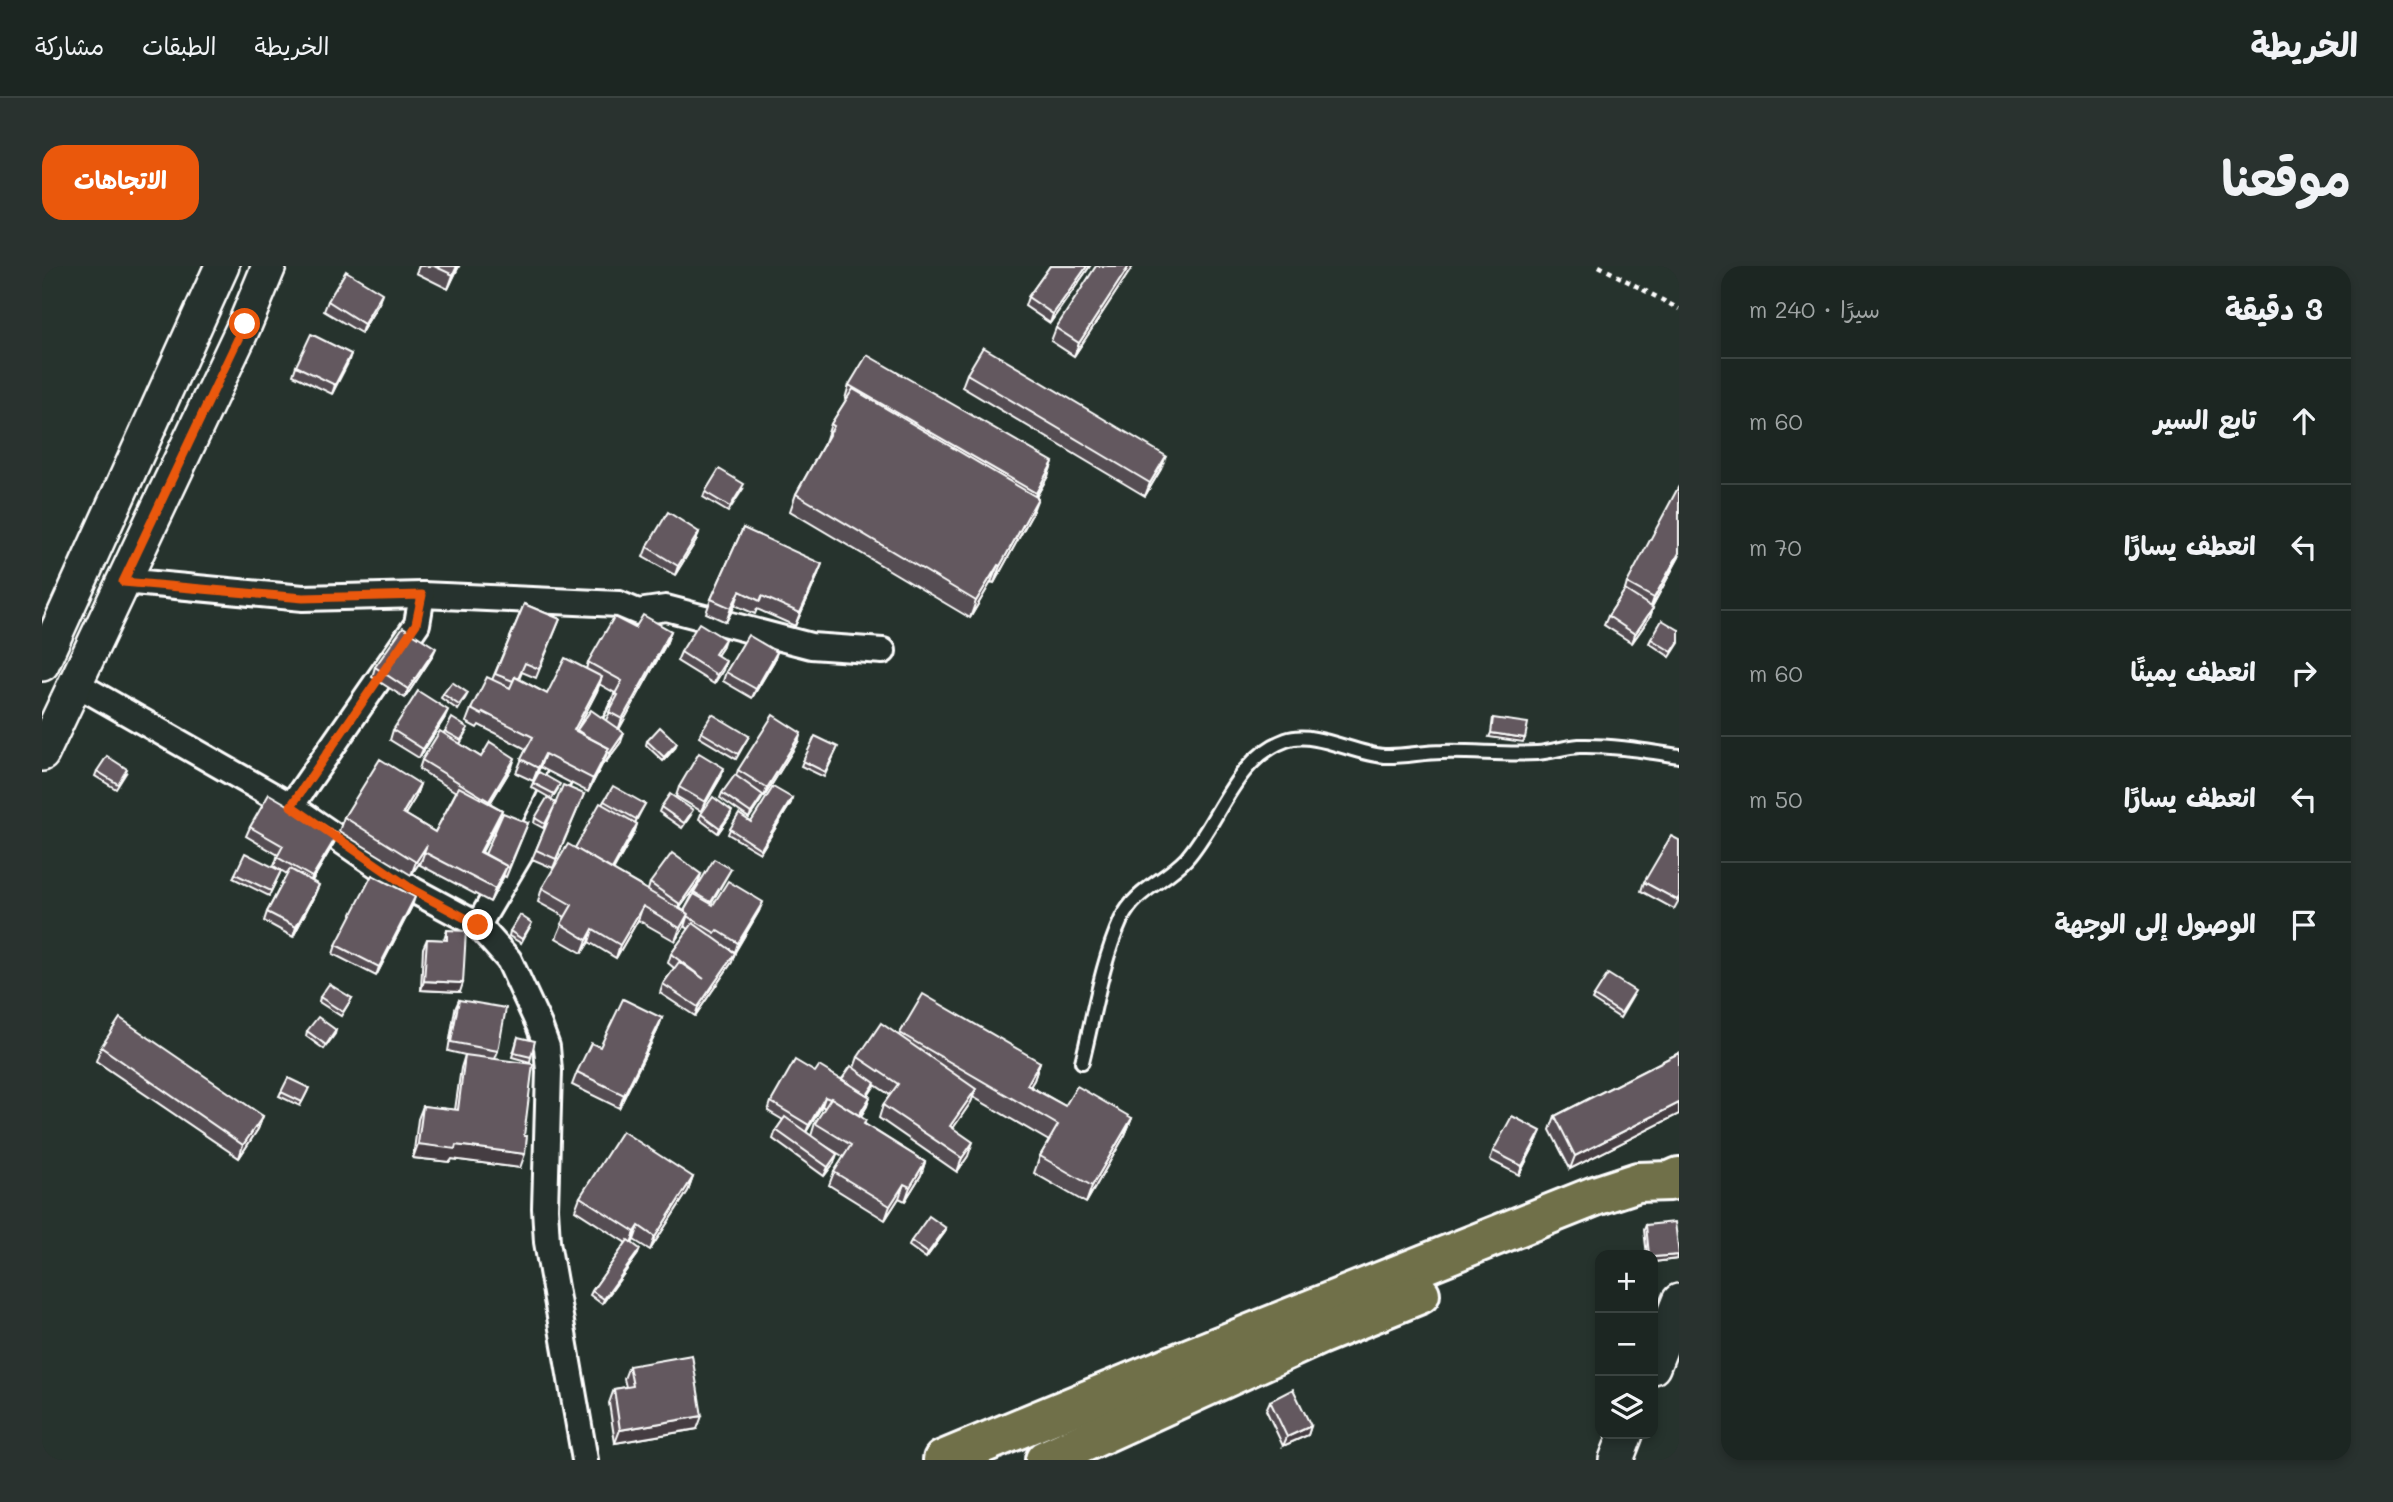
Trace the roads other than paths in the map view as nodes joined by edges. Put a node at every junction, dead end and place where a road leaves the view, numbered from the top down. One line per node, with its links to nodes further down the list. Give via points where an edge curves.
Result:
1 (222, 266): 7 (main road)
2 (269, 266): 3 (main road)
3 (123, 582): 4 (street, via 303,598); 8 (main road)
4 (422, 595): 5 (street, via 619,604); 11 (street, via 416,624)
5 (638, 612): 6 (street, via 666,608 811,646); 12 (street, via 532,834)
6 (883, 651)
7 (42, 664)
8 (75, 683): 9 (main road); 11 (street)
9 (42, 754)
10 (1679, 756): 13 (lane, via 1578,746 1539,753 1442,751 1385,756 1310,737 1287,739 1242,772 1186,859 1135,898 1122,916 1111,942)
11 (291, 806): 12 (street, via 413,890)
12 (478, 925): 19 (street, via 509,960 547,1047 547,1242)
13 (1082, 1062)
14 (1674, 1179): 18 (main road, via 1627,1209 1319,1335); 20 (main road, via 1638,1182 1595,1196)
15 (1679, 1301): 16 (main road)
16 (1658, 1354)
17 (1624, 1439): 22 (main road)
18 (1078, 1452): 21 (main road)
19 (585, 1460)
20 (943, 1460)
21 (1045, 1460)
22 (1616, 1460)

